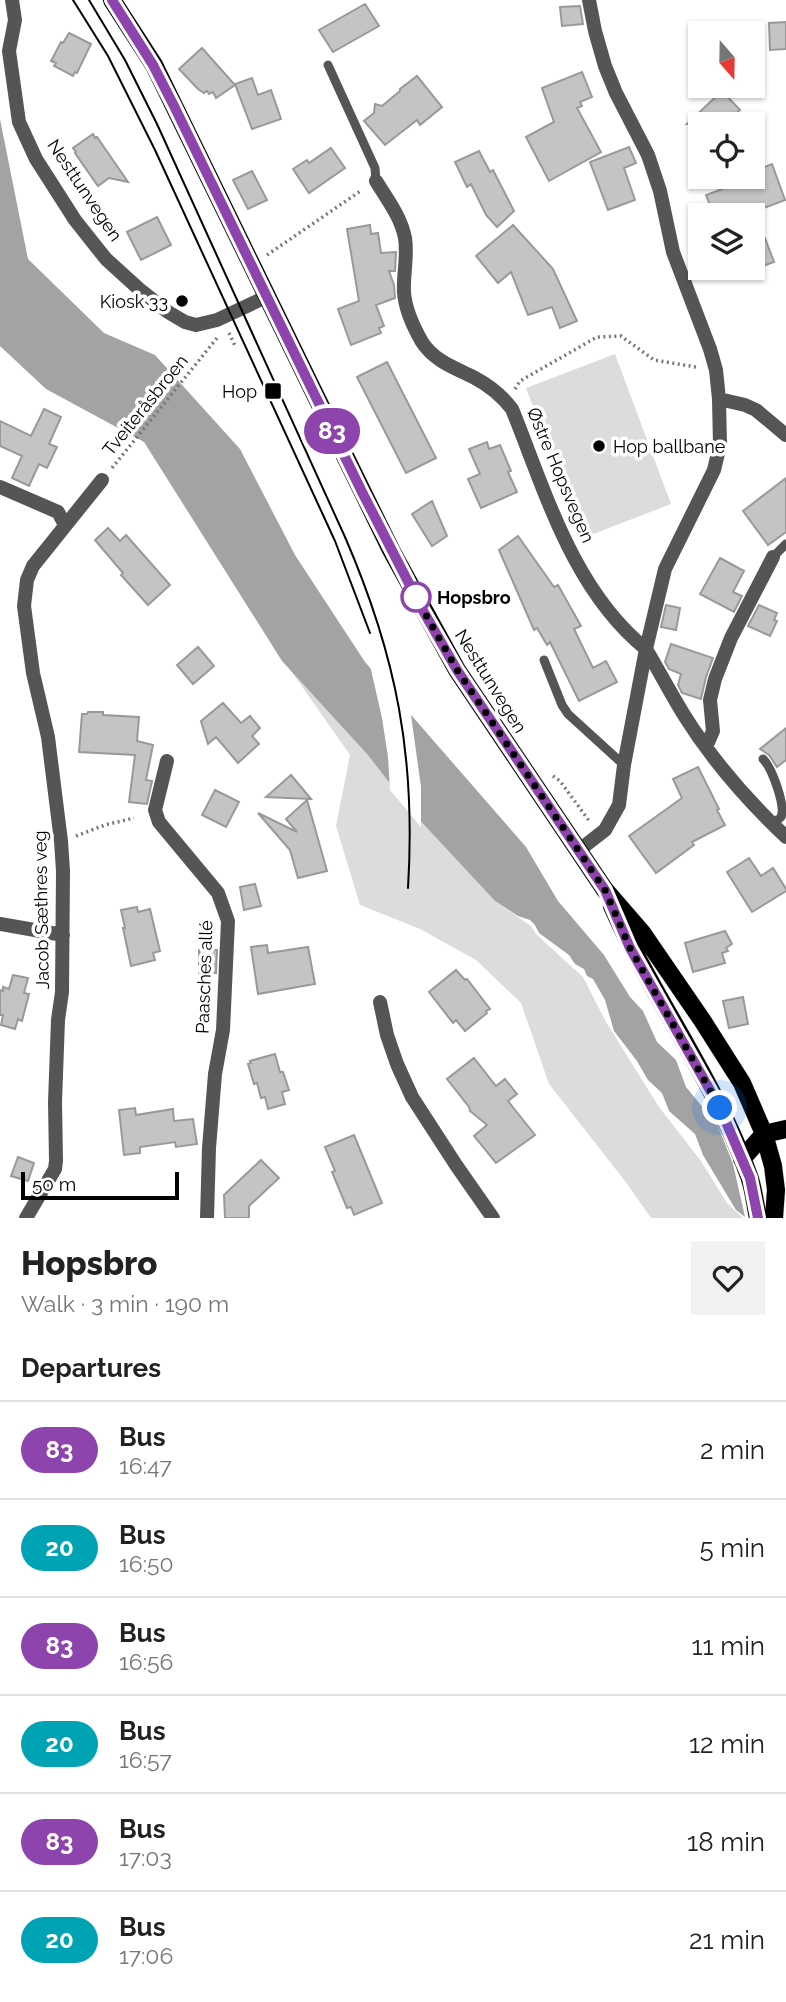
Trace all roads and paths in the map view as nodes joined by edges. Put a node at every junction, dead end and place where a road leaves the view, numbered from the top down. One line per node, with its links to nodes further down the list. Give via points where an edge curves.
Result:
1 (12, 0): 7 (street, Nesttunvegen, via 15,20 9,51 19,122 36,159 106,259 168,312 196,325)
2 (112, 0): 7 (main road, Nesttunvegen, via 153,65)
3 (589, 0): 11 (street, via 605,66 648,155 673,252)
4 (328, 65): 5 (lane, Østre Hopsvegen, via 375,168)
5 (376, 181): 6 (path); 13 (street, Østre Hopsvegen, via 401,224 406,304 422,342 441,361 490,387)
6 (265, 256)
7 (268, 296): 30 (main road, Nesttunvegen, via 422,609 457,670)
8 (228, 331): 10 (path)
9 (209, 348): 15 (path, Tveiteråsbroen)
10 (236, 348)
11 (716, 370): 12 (street); 13 (path, via 654,360 621,336 597,337 520,381)
12 (719, 399): 14 (street, via 755,410); 20 (street, via 720,445 714,470 665,569)
13 (506, 402): 20 (street, Østre Hopsvegen, via 581,570 600,602)
14 (786, 435)
15 (102, 480): 17 (street, Jacob Sæthres veg)
16 (0, 487): 17 (street, via 58,512)
17 (65, 525): 29 (street, Jacob Sæthres veg, via 33,566 23,606 48,737)
18 (786, 544): 19 (lane)
19 (773, 556): 22 (street, via 730,638 715,679 710,700 713,732)
20 (646, 649): 22 (street, Østre Hopsvegen); 25 (street)
21 (544, 660): 25 (lane, via 568,714)
22 (706, 747): 27 (street, Østre Hopsvegen)
23 (763, 759): 27 (lane, via 785,808 781,818)
24 (167, 761): 40 (street, Paasches allé, via 155,810 159,822 218,893 228,921)
25 (624, 765): 30 (street, via 619,805 605,830)
26 (134, 818): 29 (path)
27 (772, 823): 28 (street, Østre Hopsvegen)
28 (786, 837)
29 (61, 841): 33 (street, Jacob Sæthres veg)
30 (578, 851): 31 (main road, Nesttunvegen)
31 (605, 890): 36 (main road, Nesttunvegen, via 643,934 702,1020 742,1083); 37 (main road, Nesttunvegen, via 630,948 720,1108)
32 (0, 924): 33 (street)
33 (63, 935): 39 (street, Jacob Sæthres veg, via 55,1169)
34 (380, 1002): 41 (street, via 387,1035 412,1097)
35 (786, 1129): 36 (main road)
36 (764, 1134): 37 (main road); 38 (main road, Nesttunvegen)
37 (743, 1159): 38 (main road); 42 (main road, Nesttunvegen)
38 (779, 1163): 43 (main road, Nesttunvegen)
39 (26, 1218)
40 (207, 1218)
41 (493, 1218)
42 (758, 1218)
43 (774, 1218)

